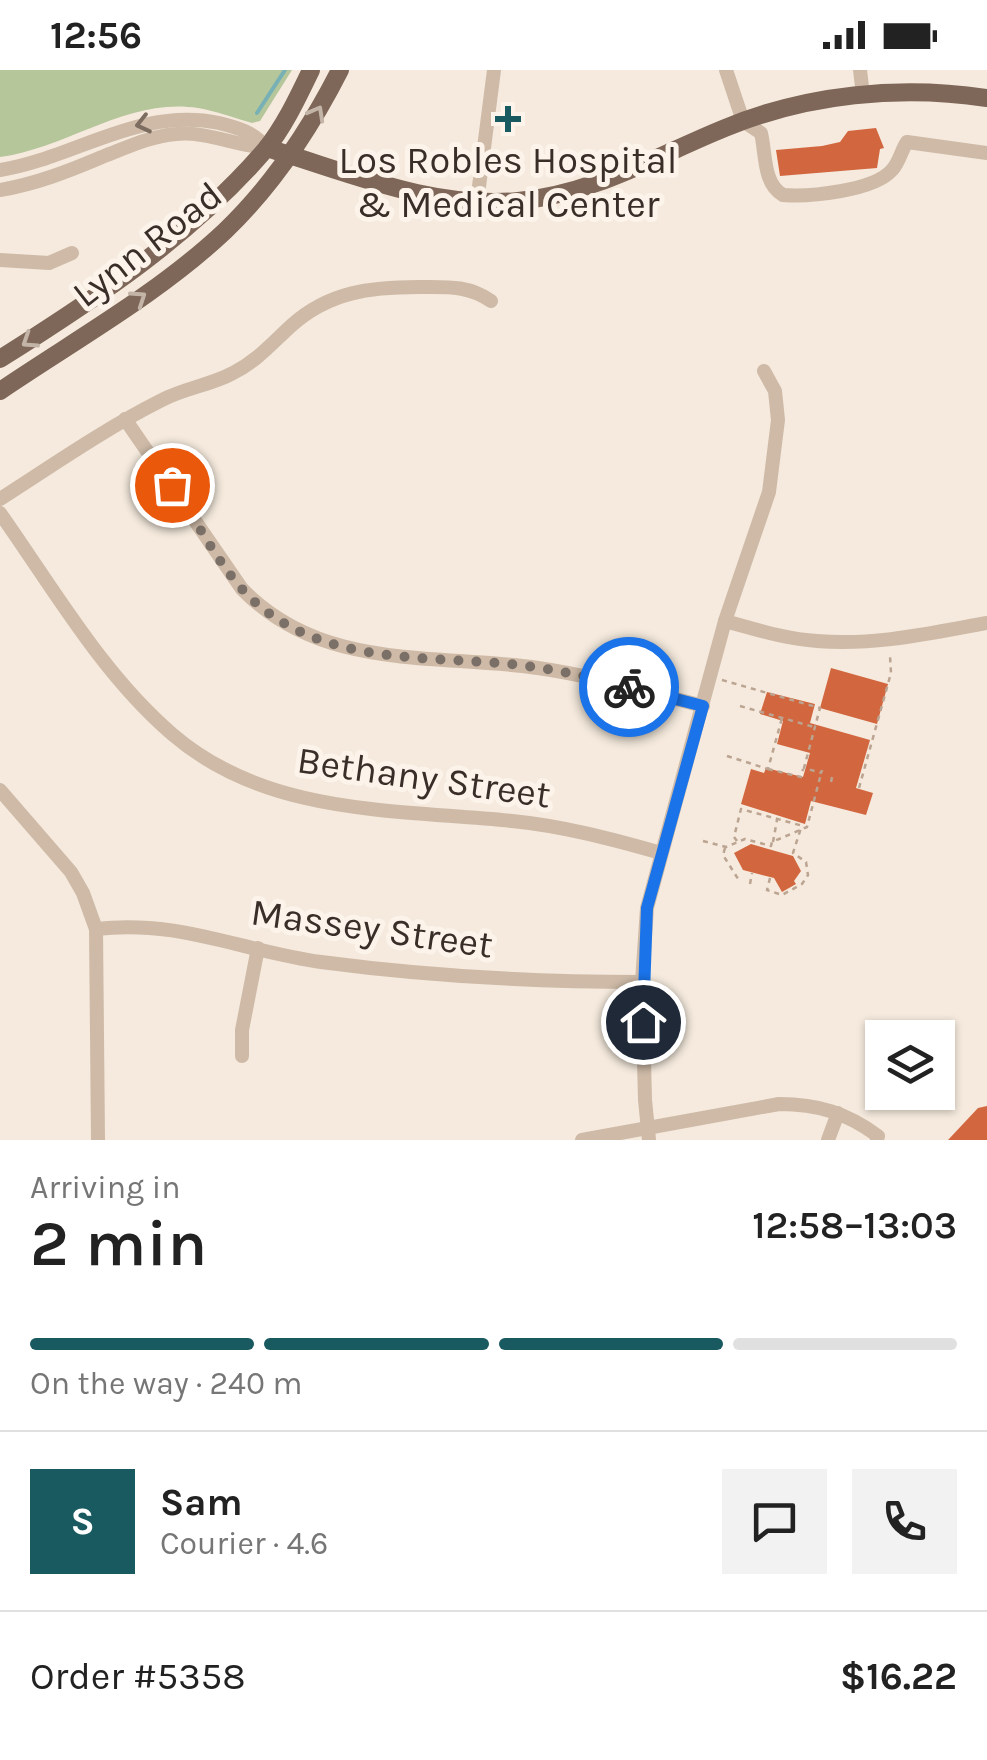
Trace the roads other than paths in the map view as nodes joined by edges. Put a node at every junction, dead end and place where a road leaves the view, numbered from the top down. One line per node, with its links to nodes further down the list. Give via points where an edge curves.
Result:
1 (312, 70): 9 (main road, Lynn Road)
2 (340, 70): 11 (main road, Lynn Road, one-way to 2)
3 (494, 70): 14 (street)
4 (726, 70): 8 (street)
5 (860, 70): 6 (street)
6 (863, 95): 7 (main road); 8 (main road)
7 (987, 98)
8 (743, 121): 10 (street, via 761,133 770,182 783,195 875,180 890,172 908,142); 14 (main road, via 575,191)
9 (266, 148): 11 (main road); 12 (street, one-way to 12, via 254,134 231,126 172,118); 13 (street, via 178,133); 18 (main road, Lynn Road, one-way to 18, via 171,242)
10 (987, 153)
11 (290, 155): 14 (main road, via 411,192); 20 (main road, Lynn Road, one-way to 11, via 206,248)
12 (0, 170)
13 (0, 190)
14 (477, 202)
15 (72, 253): 16 (street, via 50,263)
16 (0, 260)
17 (491, 301): 21 (street, via 474,289 450,287 378,287 340,295 293,324 247,366)
18 (0, 360)
19 (764, 371): 24 (street, via 775,391 778,420 773,469)
20 (0, 391)
21 (125, 419): 22 (street); 26 (street, via 242,589 294,629 359,652 542,668)
22 (0, 499)
23 (0, 513): 28 (street, Bethany Street, via 131,695 174,736 240,777 326,804 540,824)
24 (725, 621): 25 (street, via 779,636 844,642); 26 (street)
25 (987, 623)
26 (703, 706): 28 (street)
27 (1, 794): 29 (street, via 71,872)
28 (661, 853): 31 (street, via 647,908)
29 (96, 929): 30 (street, Massey Street, via 160,926); 36 (street)
30 (258, 948): 31 (street, Massey Street, via 323,962 547,982); 32 (street)
31 (642, 982): 34 (street)
32 (242, 1056)
33 (838, 1112): 34 (street, via 779,1104); 35 (street); 38 (street)
34 (648, 1135): 37 (street)
35 (877, 1138)
36 (98, 1140)
37 (582, 1140)
38 (828, 1140)

